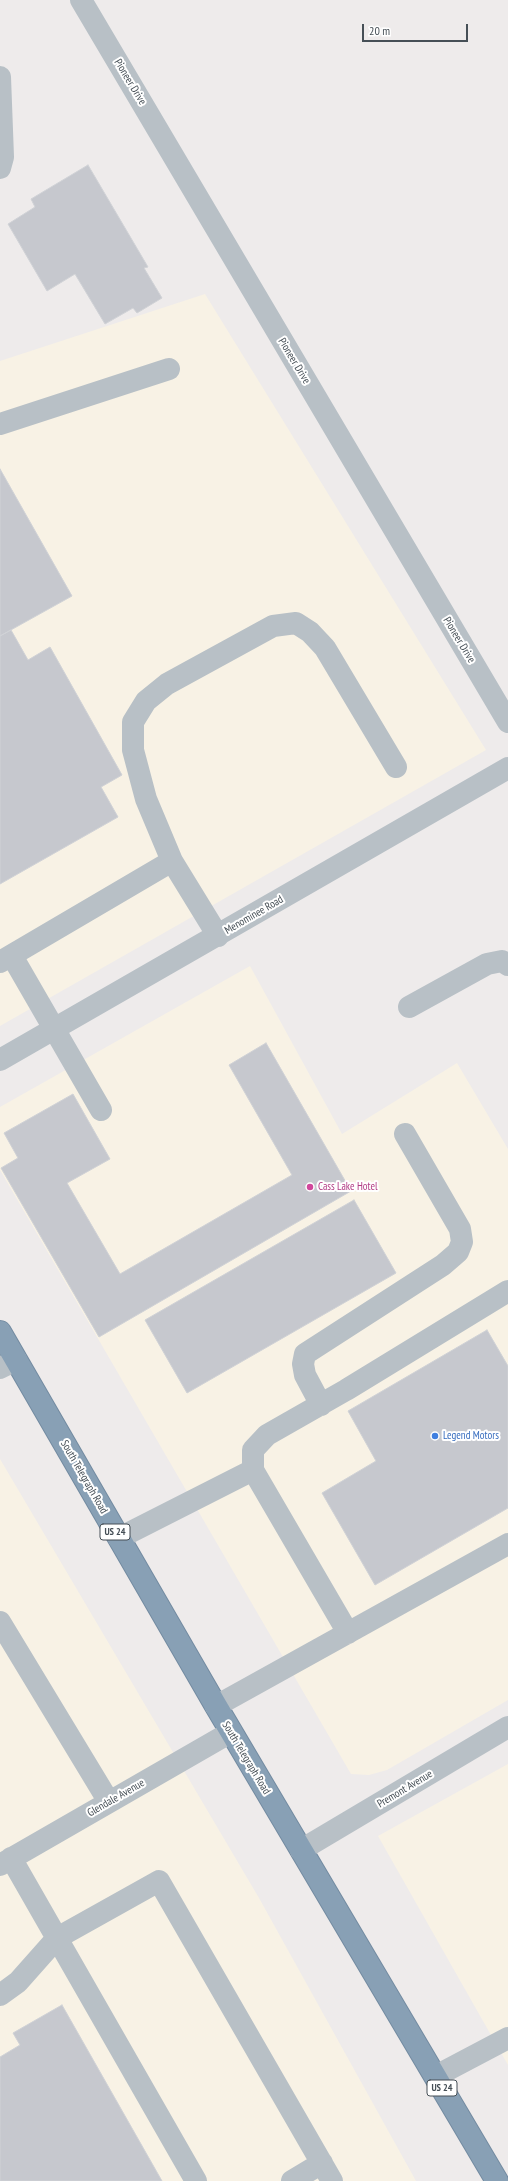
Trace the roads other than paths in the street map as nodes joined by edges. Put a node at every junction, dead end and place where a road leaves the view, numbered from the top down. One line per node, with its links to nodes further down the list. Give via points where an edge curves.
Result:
1 (81, 0): 6 (street, Pioneer Drive)
2 (0, 77): 3 (street, via 3,157)
3 (0, 168)
4 (169, 369): 5 (street)
5 (0, 424)
6 (508, 722)
7 (396, 767): 9 (street, via 325,648 310,632 296,623 273,626 167,684 146,701 133,722 133,750 146,799)
8 (508, 768): 10 (street, Menominee Road)
9 (172, 861): 10 (street); 11 (street)
10 (218, 936): 14 (street, Menominee Road)
11 (6, 959): 14 (street)
12 (508, 965): 13 (street, via 502,960 487,964)
13 (409, 1007)
14 (54, 1029): 15 (street, Menominee Road); 16 (street)
15 (0, 1060)
16 (101, 1110)
17 (405, 1134): 21 (street, via 460,1230 462,1242 458,1252 443,1265 305,1354 302,1364 305,1375)
18 (508, 1291): 21 (street)
19 (0, 1332): 20 (highway, South Telegraph Road / US 24)
20 (8, 1364): 23 (highway, South Telegraph Road / US 24)
21 (321, 1405): 22 (street, via 267,1435 253,1450)
22 (253, 1470): 23 (street); 26 (street)
23 (119, 1538): 27 (highway, South Telegraph Road / US 24)
24 (508, 1544): 26 (street)
25 (0, 1622): 30 (street)
26 (348, 1633): 27 (street)
27 (216, 1706): 29 (highway, South Telegraph Road / US 24)
28 (508, 1727): 31 (street, Premont Avenue)
29 (231, 1732): 30 (street, Glendale Avenue); 31 (highway, South Telegraph Road / US 24)
30 (109, 1802): 32 (street, Glendale Avenue)
31 (301, 1850): 36 (highway, South Telegraph Road / US 24)
32 (6, 1861): 33 (street)
33 (57, 1938): 34 (street, via 18,1982); 37 (street, via 159,1880); 38 (street)
34 (0, 1995)
35 (508, 2038): 36 (street)
36 (436, 2076): 40 (highway, South Telegraph Road / US 24)
37 (327, 2172): 39 (street)
38 (196, 2181)
39 (292, 2181)
40 (497, 2181)

